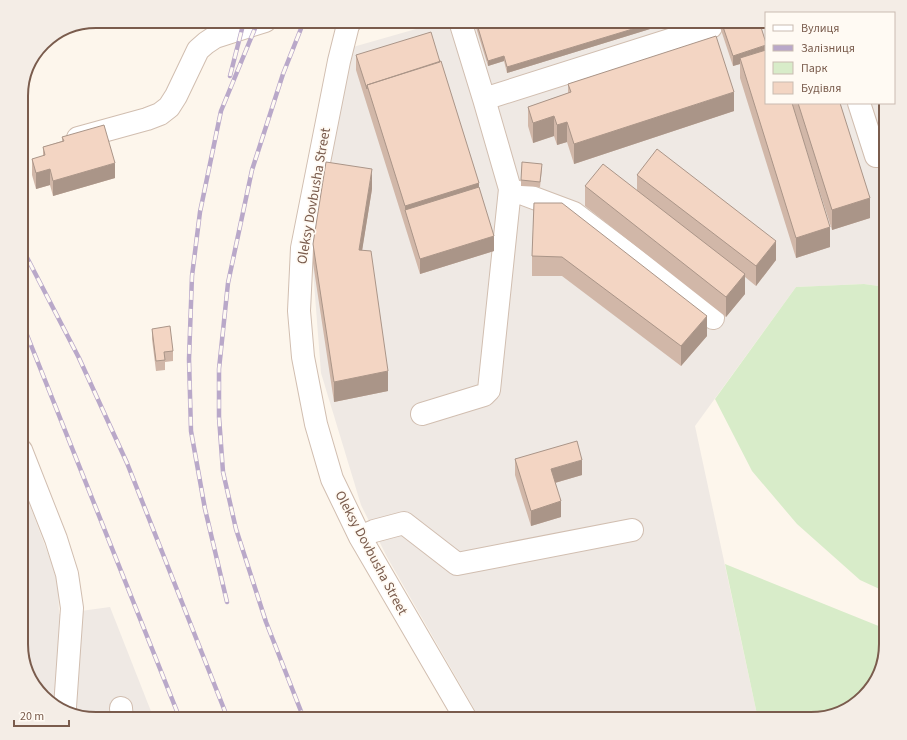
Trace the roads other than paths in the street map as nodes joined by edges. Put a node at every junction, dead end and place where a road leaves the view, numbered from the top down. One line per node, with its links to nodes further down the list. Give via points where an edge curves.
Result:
1 (243, 28): 7 (street, via 215,37 206,43 196,54 169,107 160,114)
2 (347, 28): 14 (street, Oleksy Dovbusha Street, via 302,248 299,311 303,356 316,424 332,479)
3 (462, 28): 5 (street)
4 (708, 28): 5 (street)
5 (484, 99): 9 (street)
6 (859, 104): 8 (street)
7 (59, 143)
8 (876, 156)
9 (510, 188): 10 (street, via 574,213); 11 (street, via 489,390 484,395)
10 (713, 318)
11 (422, 414)
12 (28, 468): 15 (street, via 67,574 72,608)
13 (632, 530): 14 (street, via 458,564 404,523)
14 (360, 537): 16 (street, Oleksy Dovbusha Street)
15 (65, 704)
16 (462, 712)

